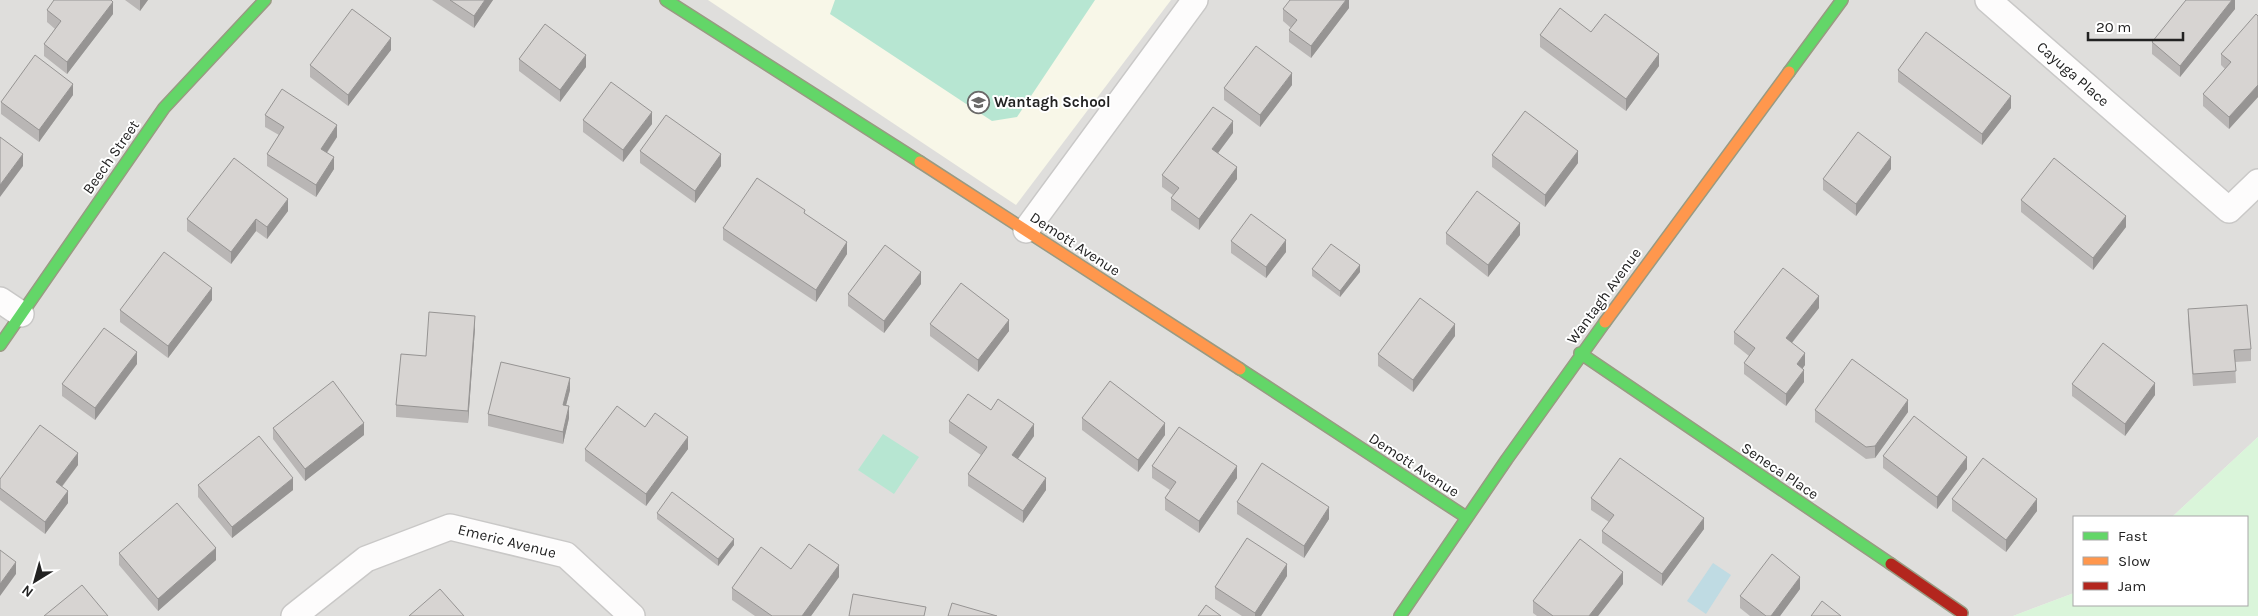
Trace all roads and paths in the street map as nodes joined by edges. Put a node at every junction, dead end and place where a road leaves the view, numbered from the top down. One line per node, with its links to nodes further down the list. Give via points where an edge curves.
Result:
1 (265, 0): 9 (street, Beech Street, via 164,108)
2 (666, 0): 7 (street, Demott Avenue)
3 (1195, 0): 7 (street)
4 (1842, 0): 11 (street, Wantagh Avenue)
5 (1988, 0): 6 (street, Cayuga Place, via 2228,210)
6 (2258, 182)
7 (1026, 230): 12 (street, Demott Avenue)
8 (0, 300): 9 (street)
9 (21, 314): 10 (street, Beech Street)
10 (0, 345)
11 (1580, 353): 12 (street, Wantagh Avenue); 13 (street, Seneca Place)
12 (1466, 516): 16 (street, Wantagh Avenue)
13 (1962, 613)
14 (294, 616): 15 (street, Emeric Avenue, via 366,559 450,527 566,555)
15 (632, 616)
16 (1400, 616)

